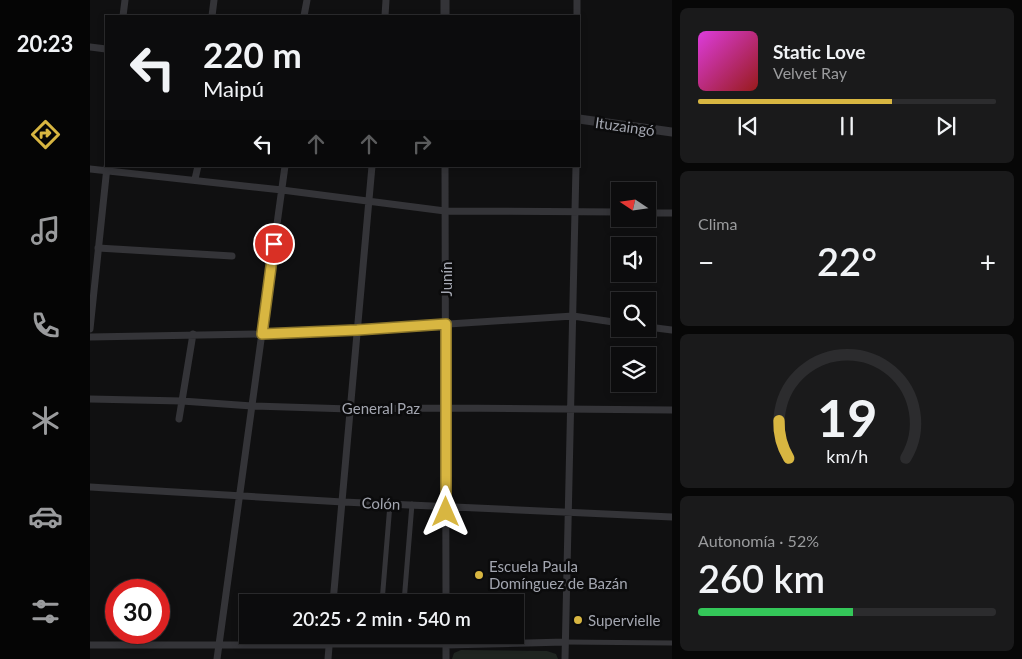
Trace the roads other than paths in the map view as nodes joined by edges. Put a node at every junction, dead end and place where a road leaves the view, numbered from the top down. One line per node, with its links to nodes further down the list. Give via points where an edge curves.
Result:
1 (125, 0): 7 (street)
2 (214, 0): 8 (street)
3 (307, 0): 9 (street)
4 (386, 0): 10 (street)
5 (445, 0): 11 (street)
6 (577, 0): 12 (street)
7 (123, 15)
8 (212, 15)
9 (304, 15)
10 (385, 15)
11 (446, 15)
12 (577, 15)
13 (90, 47): 14 (street)
14 (105, 49)
15 (580, 119): 16 (street, Ituzaingó)
16 (672, 132)
17 (198, 167): 24 (street)
18 (285, 167): 25 (street)
19 (372, 167): 26 (street)
20 (446, 167): 27 (street, Junín)
21 (576, 167): 28 (street)
22 (107, 168): 23 (street); 24 (street); 32 (street)
23 (90, 169)
24 (195, 180): 25 (street)
25 (282, 190): 26 (street); 42 (street)
26 (368, 200): 27 (street); 39 (street)
27 (445, 211): 28 (street); 36 (street, Junín)
28 (576, 211): 29 (street); 34 (street)
29 (611, 212)
30 (656, 213): 31 (street)
31 (672, 213)
32 (98, 248): 33 (street); 38 (street)
33 (232, 256)
34 (573, 316): 35 (street); 36 (street); 49 (street)
35 (611, 321)
36 (446, 324): 39 (street); 47 (street, Junín)
37 (656, 327): 40 (street)
38 (90, 329)
39 (357, 330): 42 (street); 48 (street)
40 (672, 330)
41 (193, 334): 42 (street); 43 (street); 45 (street)
42 (262, 334): 46 (street)
43 (90, 337)
44 (90, 399): 45 (street, General Paz)
45 (182, 401): 46 (street, General Paz); 51 (street)
46 (252, 406): 48 (street, General Paz); 53 (street)
47 (446, 408): 48 (street, General Paz); 49 (street, General Paz); 57 (street, Junín)
48 (350, 409): 54 (street)
49 (571, 410): 50 (street, General Paz); 58 (street)
50 (672, 410)
51 (179, 419)
52 (90, 487): 53 (street, Colón)
53 (241, 495): 54 (street, Colón); 70 (street)
54 (343, 502): 55 (street, Colón); 60 (street)
55 (390, 504): 56 (street, Colón); 61 (street)
56 (412, 504): 57 (street, Colón); 62 (street)
57 (446, 506): 58 (street, Colón); 63 (street, Junín)
58 (568, 511): 59 (street, Colón); 64 (street)
59 (672, 517)
60 (334, 594)
61 (383, 594)
62 (405, 594)
63 (446, 594)
64 (565, 642): 65 (street); 71 (street); 75 (street)
65 (672, 643)
66 (90, 645): 70 (street)
67 (329, 645): 68 (street); 70 (street); 73 (street)
68 (379, 645): 69 (street)
69 (401, 645): 71 (street)
70 (219, 646): 72 (street)
71 (446, 646): 74 (street)
72 (217, 659)
73 (328, 659)
74 (446, 659)
75 (564, 659)

